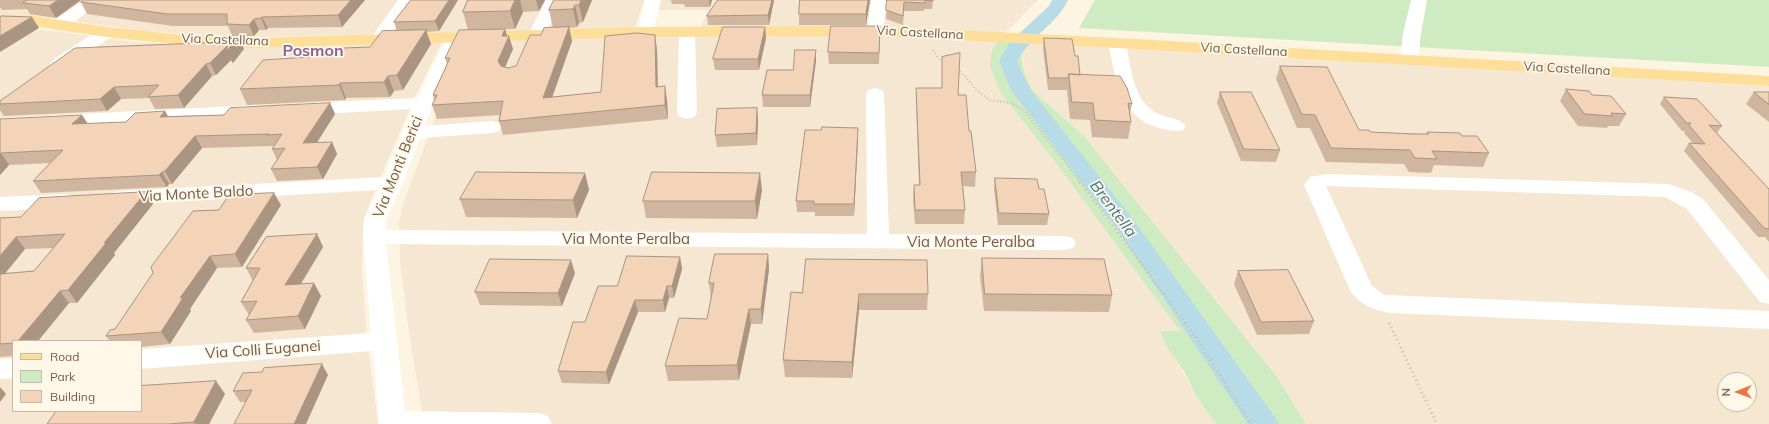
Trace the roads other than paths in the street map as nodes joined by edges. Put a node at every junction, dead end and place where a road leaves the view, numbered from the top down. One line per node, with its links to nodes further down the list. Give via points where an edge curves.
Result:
1 (94, 0): 8 (street)
2 (406, 0): 14 (street)
3 (554, 0): 15 (street)
4 (653, 0): 11 (street)
5 (879, 0): 9 (street)
6 (1419, 0): 17 (street)
7 (0, 20): 8 (main road, Via Castellana)
8 (61, 24): 10 (main road, Via Castellana)
9 (875, 31): 12 (main road, Via Castellana); 16 (main road, Via Castellana)
10 (106, 32): 14 (main road, Via Castellana, via 182,40 250,43); 18 (street)
11 (645, 32): 12 (main road, Via Castellana); 15 (main road, Via Castellana)
12 (687, 32): 22 (street)
13 (456, 37): 14 (main road, Via Castellana); 15 (main road, Via Castellana); 21 (street, Via Monti Berici)
14 (379, 39)
15 (531, 39)
16 (1117, 43): 17 (main road, Via Castellana); 24 (street, via 1128,95 1148,116)
17 (1409, 60): 19 (main road, Via Castellana)
18 (48, 73)
19 (1769, 82)
20 (875, 94): 30 (street)
21 (424, 104): 23 (street); 26 (street, Via Monti Berici)
22 (687, 112)
23 (0, 124)
24 (1176, 126)
25 (492, 127): 26 (street)
26 (412, 133): 27 (street, Via Monti Berici)
27 (392, 183): 28 (street, Via Monte Baldo); 29 (street, Via Monti Berici, via 375,219)
28 (0, 204)
29 (374, 237): 30 (street, Via Monte Peralba); 34 (street, Via Monti Berici)
30 (878, 241): 31 (street, Via Monte Peralba)
31 (1065, 243)
32 (1769, 296): 33 (street, via 1695,204 1668,191 1326,180 1316,182 1315,188 1362,290 1381,303)
33 (1769, 320)
34 (385, 341): 35 (street, Via Colli Euganei); 38 (street, Via Monti Berici)
35 (142, 359)
36 (12, 368): 37 (street)
37 (0, 369)
38 (393, 423): 39 (street)
39 (538, 424)

